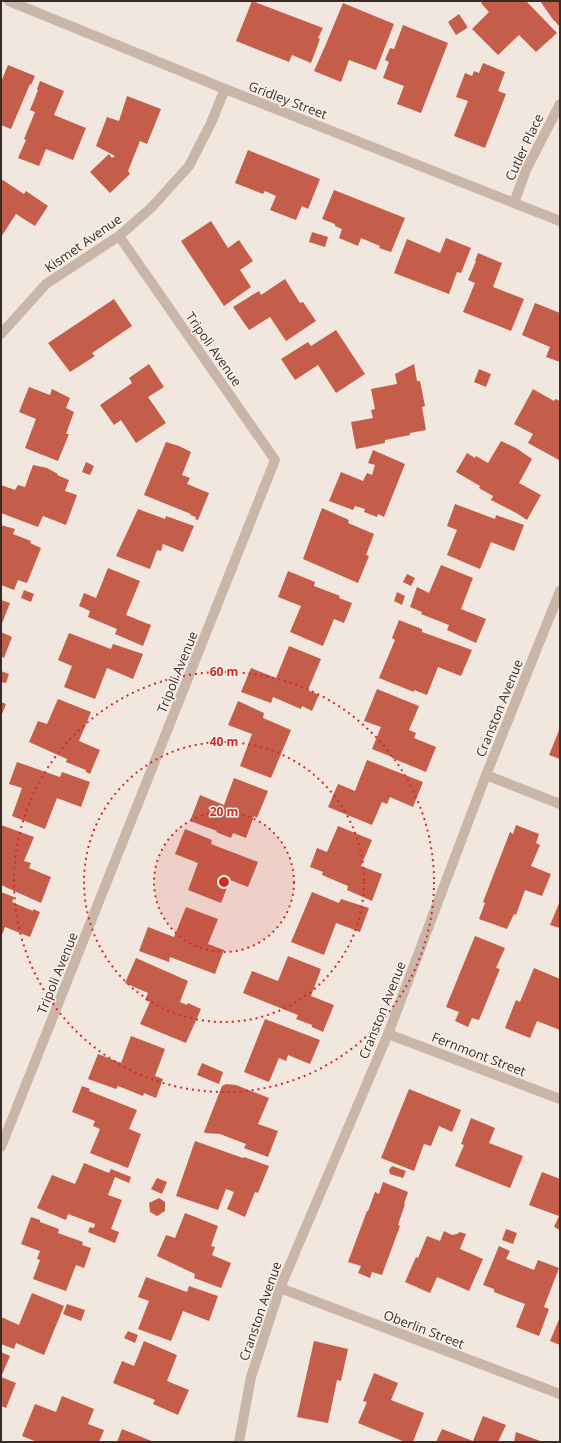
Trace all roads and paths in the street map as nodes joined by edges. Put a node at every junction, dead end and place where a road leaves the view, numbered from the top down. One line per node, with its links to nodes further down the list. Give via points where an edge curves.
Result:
1 (9, 1): 2 (street, Gridley Street)
2 (225, 89): 4 (street, Gridley Street); 6 (street, Kismet Avenue, via 189,166 151,208)
3 (560, 104): 4 (street, Cutler Place, via 526,170)
4 (514, 203): 5 (street, Gridley Street)
5 (560, 221)
6 (119, 236): 7 (street, Kismet Avenue, via 46,284); 13 (street, Tripoli Avenue, via 275,460)
7 (1, 334)
8 (560, 590): 9 (street, Cranston Avenue)
9 (486, 775): 10 (street); 11 (street, Cranston Avenue)
10 (560, 804)
11 (388, 1034): 12 (street, Fernmont Street); 14 (street, Cranston Avenue)
12 (560, 1099)
13 (1, 1147)
14 (280, 1288): 15 (street, Oberlin Street); 16 (street, Cranston Avenue, via 251,1377)
15 (560, 1394)
16 (239, 1442)

